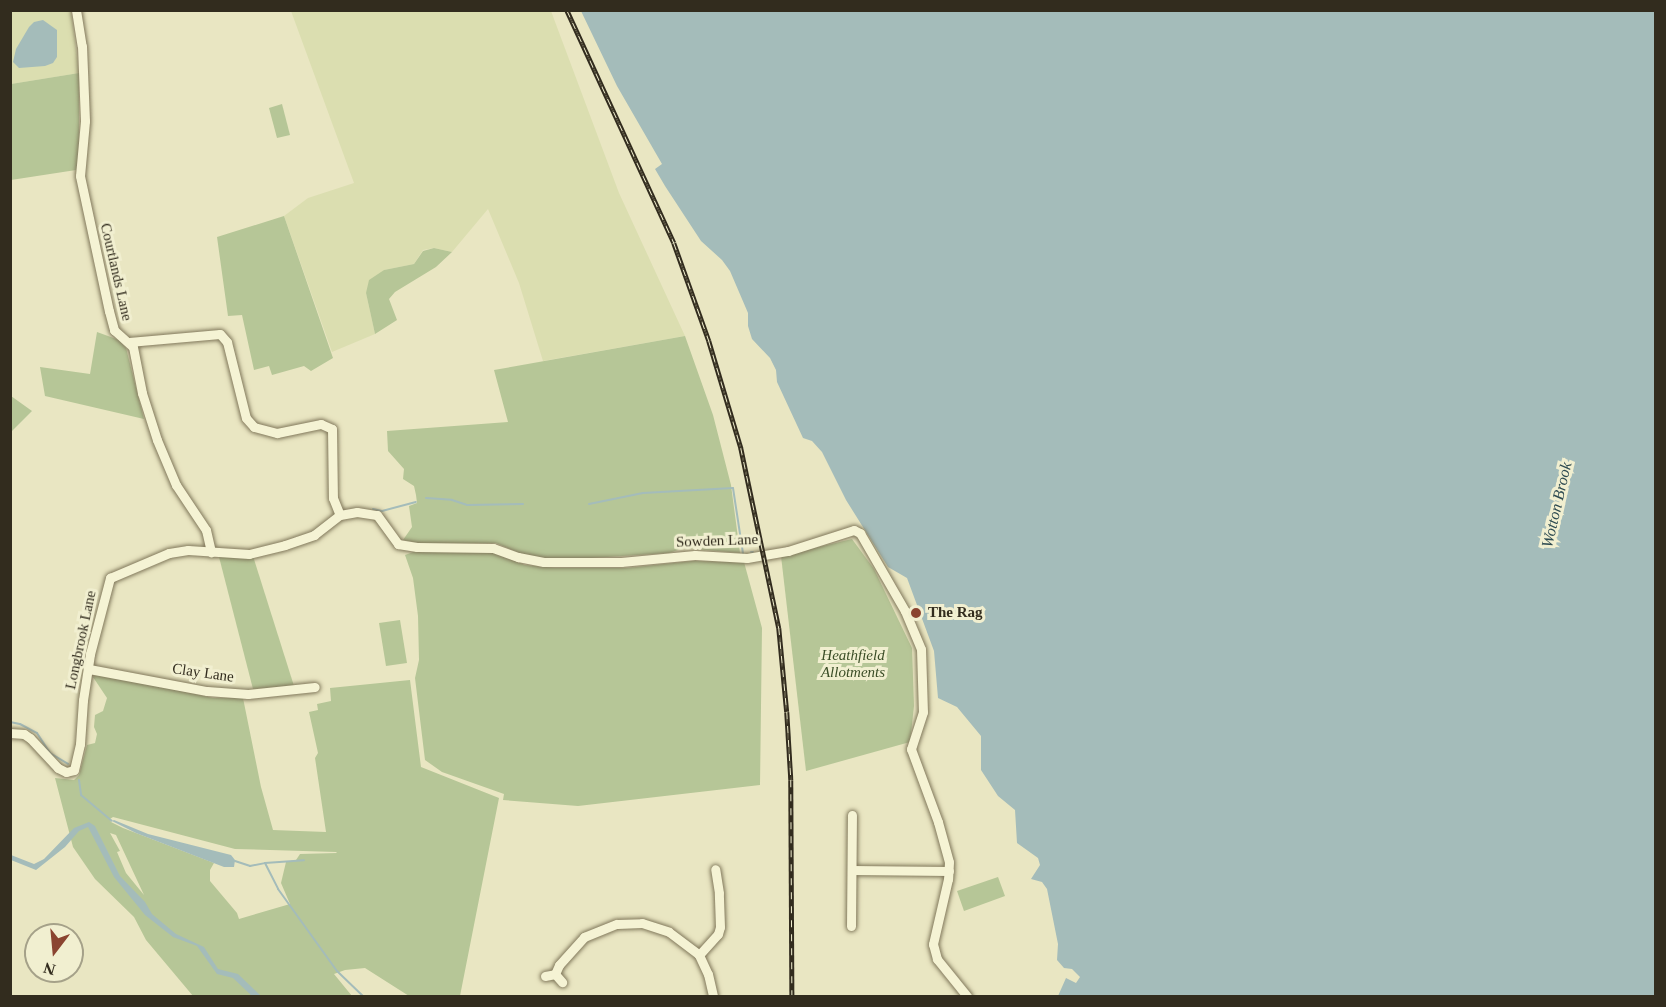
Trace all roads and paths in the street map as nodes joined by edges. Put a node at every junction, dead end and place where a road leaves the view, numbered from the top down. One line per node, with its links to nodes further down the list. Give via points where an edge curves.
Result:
1 (76, 10): 2 (street, Courtlands Lane, via 85,43 81,176 84,200 114,330)
2 (129, 342): 3 (street, via 220,334 227,342 246,417 254,427 271,432 321,424 332,429 333,498); 4 (street, Courtlands Lane, via 157,440 176,485 206,530)
3 (340, 515): 4 (street, via 314,535 285,546 249,554); 11 (street, Sowden Lane, via 373,513 398,544 493,548 544,562 621,562 695,555 747,558 809,546 846,531 860,533 921,649 922,712 912,750 938,822)
4 (211, 552): 5 (street, Longbrook Lane, via 169,553 110,578)
5 (89, 669): 6 (street, Clay Lane, via 207,691 248,694); 7 (street, Longbrook Lane, via 74,770 58,768 30,738)
6 (315, 687)
7 (10, 733)
8 (852, 815): 10 (street)
9 (715, 869): 13 (street, via 724,893 721,920 718,934)
10 (852, 870): 11 (street); 12 (street)
11 (949, 871): 18 (street, Sowden Lane, via 933,934 934,951)
12 (851, 926)
13 (699, 955): 14 (street, via 660,928 642,923 617,924 584,937); 17 (street)
14 (555, 974): 15 (street); 16 (street)
15 (545, 976)
16 (562, 982)
17 (713, 996)
18 (967, 996)

